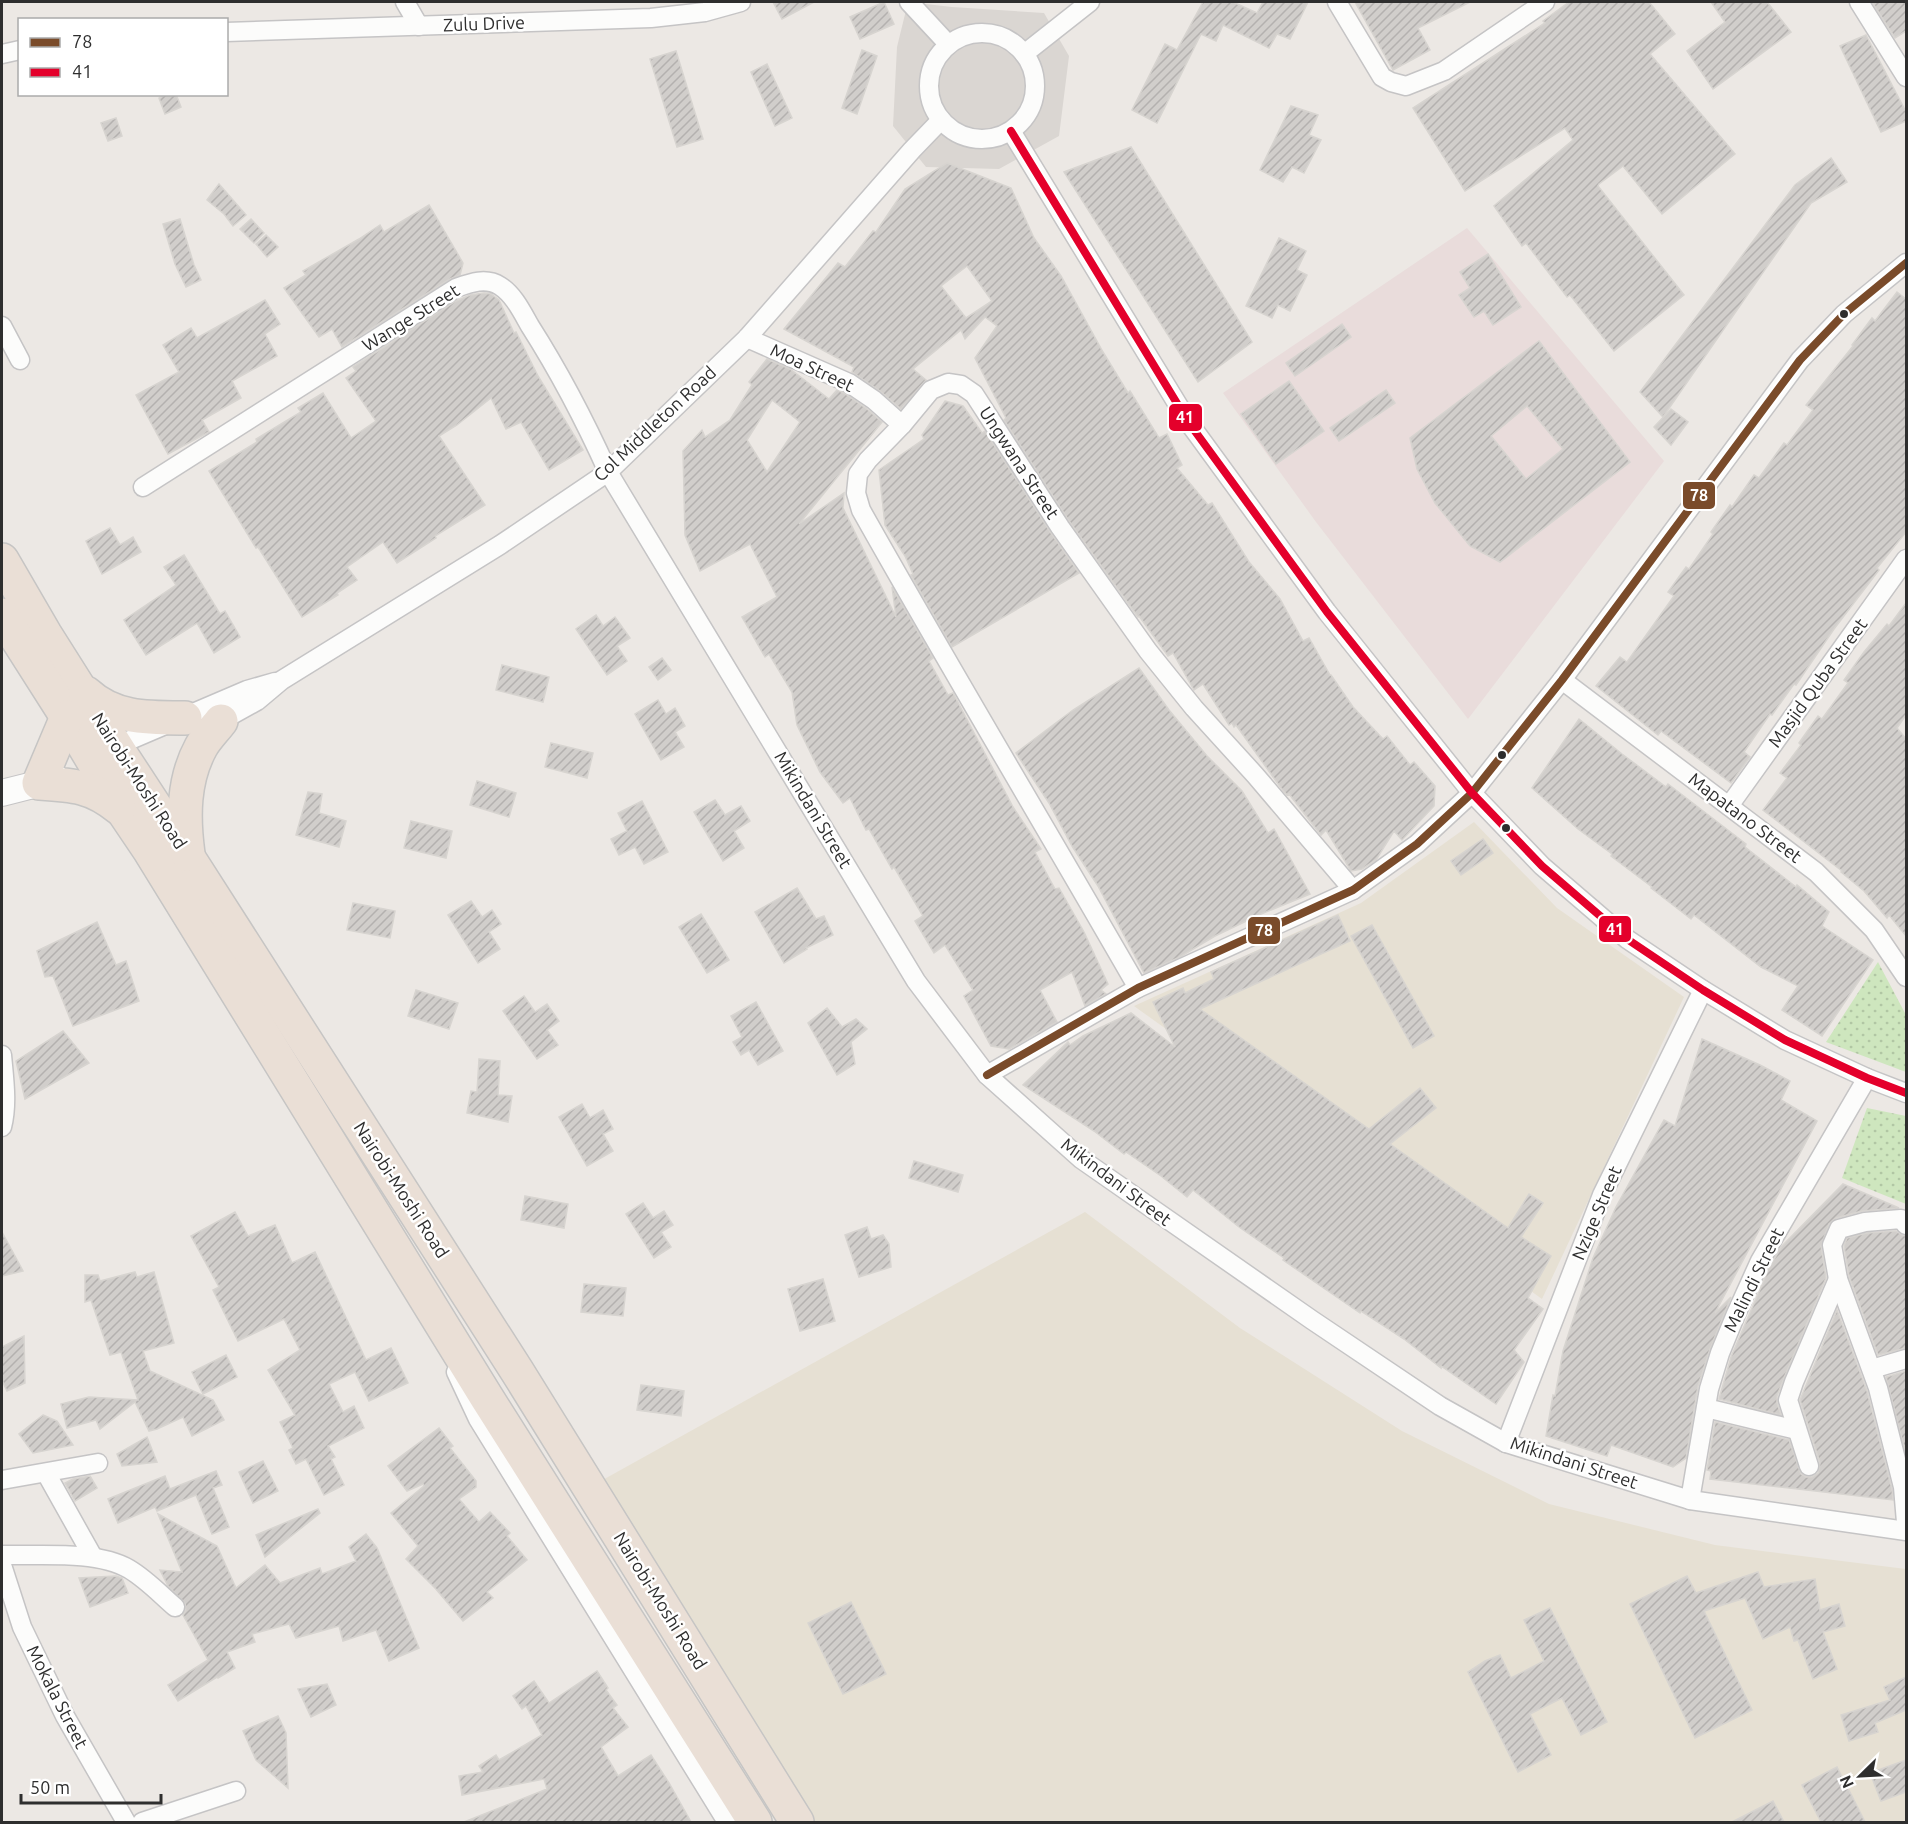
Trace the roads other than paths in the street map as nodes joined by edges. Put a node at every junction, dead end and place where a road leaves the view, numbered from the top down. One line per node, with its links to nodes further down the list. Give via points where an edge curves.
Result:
1 (405, 2): 9 (street)
2 (741, 2): 8 (street, Zulu Drive, via 705,12)
3 (909, 2): 11 (street)
4 (1090, 2): 14 (street)
5 (1336, 2): 6 (street, via 1382,76 1406,86 1444,71)
6 (1545, 2)
7 (1859, 2): 15 (street)
8 (649, 10): 9 (street, Zulu Drive)
9 (419, 26): 10 (street, Zulu Drive)
10 (228, 32)
11 (948, 44): 14 (street, via 967,35 988,33 1008,40); 16 (street, via 934,60 928,80 931,101)
12 (18, 50): 13 (street)
13 (2, 54)
14 (1024, 54): 17 (street, via 1035,86 1024,118)
15 (1906, 77)
16 (940, 120): 17 (street, via 966,137 982,140); 20 (street, Col Middleton Road)
17 (1011, 130): 37 (street, via 1189,423 1327,612)
18 (1906, 263): 29 (street, via 1844,314 1800,360)
19 (2, 326): 21 (street)
20 (747, 338): 22 (street, Moa Street, via 849,383); 23 (street, Col Middleton Road)
21 (20, 360)
22 (902, 425): 41 (street, Ungwana Street, via 931,390 948,383 975,393 1060,527 1148,651); 43 (street, Ungwana Street, via 858,474 856,493 861,510)
23 (609, 472): 24 (street, Wange Street, via 554,363 512,297 499,285 485,281 456,288); 28 (street, Col Middleton Road, via 500,545); 46 (street, Mikindani Street, via 916,981)
24 (143, 487)
25 (2, 560): 30 (highway, Nairobi-Moshi Road)
26 (1906, 560): 38 (street, Masjid Quba Street)
27 (2, 615): 32 (highway, Nairobi-Moshi Road)
28 (282, 680): 31 (street, Col Middleton Road); 31 (street, Col Middleton Road, via 257,701)
29 (1562, 680): 37 (street); 38 (street, Mapatano Street)
30 (80, 687): 33 (highway, via 106,708 122,714); 34 (highway, Nairobi-Moshi Road)
31 (229, 708): 33 (street, Col Middleton Road); 34 (street, Col Middleton Road); 40 (highway, via 201,747 185,793)
32 (67, 717): 34 (highway, Nairobi-Moshi Road); 35 (highway)
33 (185, 718): 34 (street, Col Middleton Road)
34 (107, 758): 35 (street); 39 (highway, Nairobi-Moshi Road); 40 (highway, Nairobi-Moshi Road)
35 (39, 783): 36 (street); 39 (highway, via 86,788)
36 (2, 793)
37 (1472, 793): 41 (street, via 1417,844); 44 (street, via 1542,866 1627,939)
38 (1730, 806): 42 (street, Mapatano Street, via 1816,872 1874,930)
39 (123, 811): 52 (highway, Nairobi-Moshi Road)
40 (188, 857): 74 (highway, Nairobi-Moshi Road, via 517,1371)
41 (1353, 890): 43 (street)
42 (1906, 977)
43 (1138, 988): 46 (street)
44 (1703, 990): 47 (street, via 1785,1040); 57 (street, Nzige Street, via 1602,1195)
45 (2, 1055): 49 (street)
46 (987, 1075): 57 (street, Mikindani Street, via 1081,1159 1430,1399)
47 (1867, 1078): 48 (street); 55 (street, Malindi Street, via 1760,1261 1720,1353)
48 (1906, 1093)
49 (2, 1127)
50 (1906, 1225): 51 (street, via 1901,1219 1839,1229 1832,1245)
51 (1838, 1279): 54 (street); 56 (street, via 1788,1400)
52 (417, 1284): 72 (street, via 478,1419); 73 (highway, Nairobi-Moshi Road)
53 (1906, 1359): 54 (street)
54 (1872, 1369): 63 (street, via 1903,1487)
55 (1706, 1408): 56 (street); 62 (street, Malindi Street)
56 (1797, 1430): 59 (street)
57 (1506, 1443): 62 (street, Mikindani Street)
58 (98, 1464): 60 (street)
59 (1809, 1466)
60 (46, 1473): 61 (street); 66 (street)
61 (2, 1480)
62 (1690, 1500): 64 (street, Mikindani Street)
63 (1906, 1522)
64 (1906, 1531)
65 (2, 1555): 66 (street)
66 (93, 1557): 68 (street, via 128,1568)
67 (2, 1565): 70 (street, Mokala Street, via 22,1627 65,1716)
68 (175, 1607)
69 (236, 1791): 71 (street)
70 (126, 1822)
71 (142, 1822)
72 (728, 1822)
73 (755, 1822)
74 (797, 1822)

